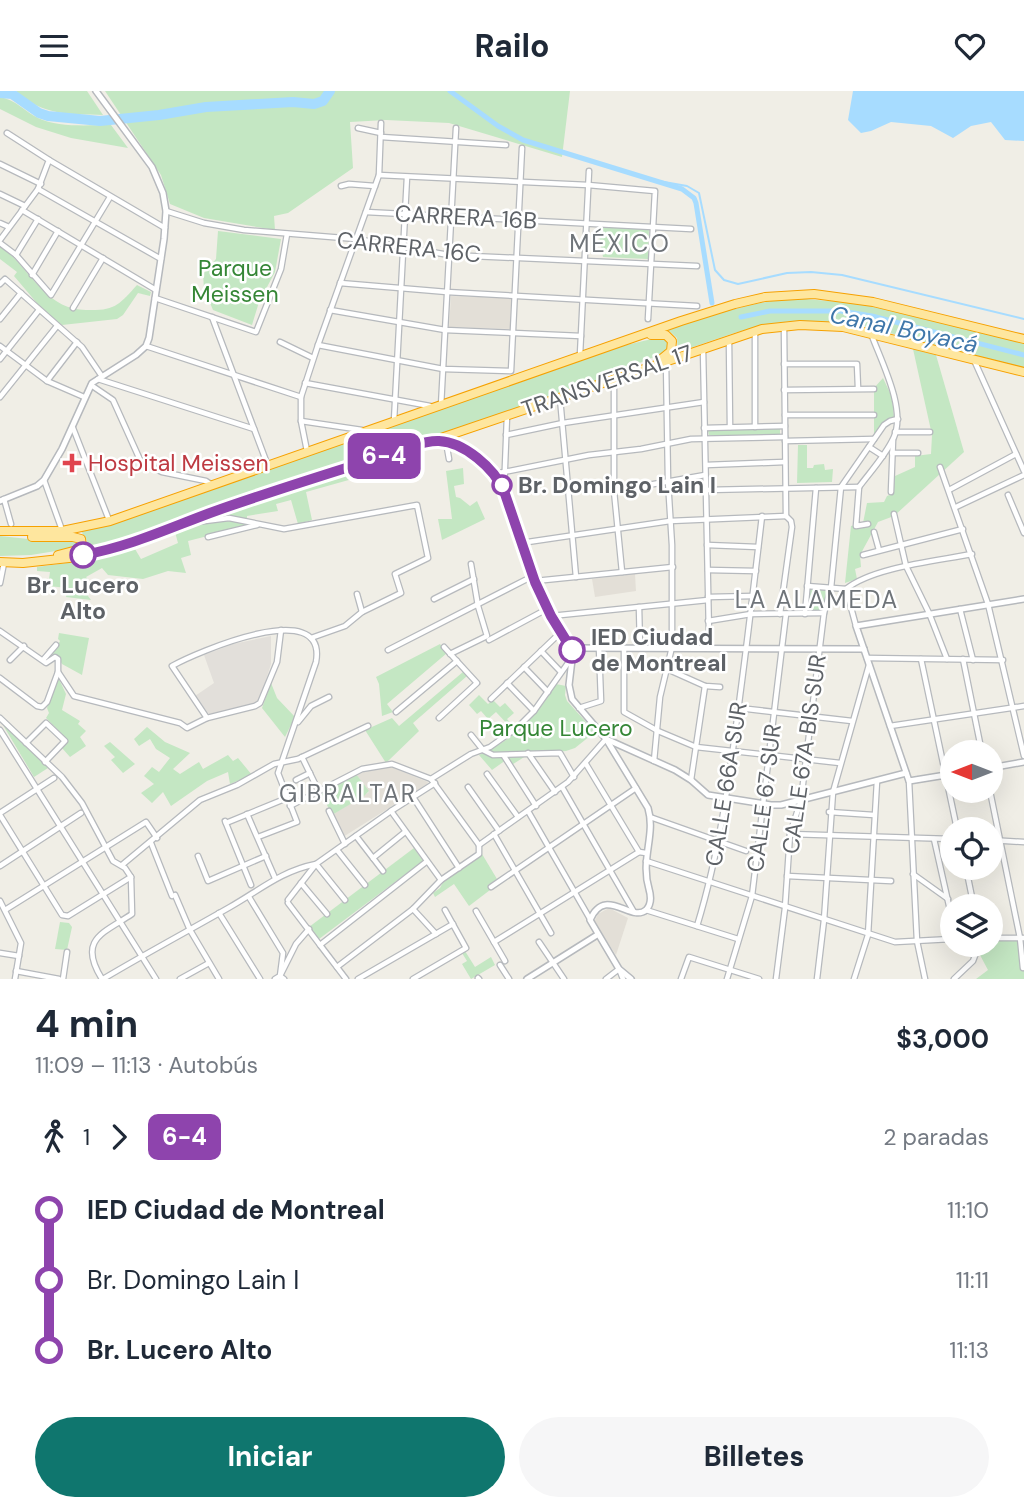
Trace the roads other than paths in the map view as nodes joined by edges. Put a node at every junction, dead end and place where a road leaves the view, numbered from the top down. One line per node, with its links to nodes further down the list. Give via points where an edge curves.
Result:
1 (96, 91): 24 (street, via 152,167)
2 (381, 123): 6 (street)
3 (358, 128): 6 (street)
4 (456, 128): 7 (street)
5 (7, 133): 10 (street)
6 (381, 135): 7 (street); 13 (street)
7 (455, 141): 8 (street); 15 (street)
8 (506, 145)
9 (522, 148): 16 (street)
10 (49, 160): 18 (street); 22 (street)
11 (0, 164): 18 (street)
12 (589, 171): 17 (street)
13 (379, 176): 14 (street); 20 (street)
14 (407, 177): 15 (street); 26 (street)
15 (453, 179): 16 (street); 27 (street)
16 (520, 182): 17 (street); 29 (street)
17 (588, 185): 32 (street); 33 (street, via 655,191)
18 (40, 186): 23 (street); 30 (street)
19 (341, 186): 20 (street)
20 (375, 186): 25 (street)
21 (0, 194): 23 (street)
22 (110, 197): 30 (street); 35 (street)
23 (24, 208): 28 (street); 34 (street)
24 (166, 211): 35 (street); 38 (street, CARRERA 16C, via 204,223)
25 (366, 212): 26 (street, CARRERA 16B); 39 (street)
26 (405, 214): 27 (street, CARRERA 16B); 42 (street)
27 (451, 216): 29 (street, CARRERA 16B); 44 (street)
28 (38, 219): 37 (street); 43 (street)
29 (519, 219): 32 (street, CARRERA 16B); 45 (street)
30 (96, 221): 41 (street); 47 (street)
31 (0, 223): 34 (street)
32 (586, 223): 33 (street, CARRERA 16B); 48 (street)
33 (653, 226): 36 (street, CARRERA 16B); 49 (street)
34 (9, 227): 40 (street)
35 (165, 227): 47 (street)
36 (691, 229)
37 (58, 231): 41 (street); 51 (street)
38 (287, 235): 39 (street, CARRERA 16C); 66 (street, via 281,269 256,332)
39 (356, 239): 42 (street, CARRERA 16C); 52 (street)
40 (0, 242): 43 (street)
41 (81, 245): 46 (street); 51 (street, via 51,295)
42 (403, 247): 44 (street, CARRERA 16C); 54 (street)
43 (16, 255): 51 (street)
44 (449, 255): 45 (street, CARRERA 16C); 56 (street)
45 (517, 257): 48 (street, CARRERA 16C); 58 (street)
46 (103, 258): 55 (street); 63 (street)
47 (161, 259): 55 (street)
48 (584, 260): 49 (street, CARRERA 16C); 60 (street)
49 (651, 264): 50 (street, CARRERA 16C); 61 (street)
50 (697, 267)
51 (32, 275)
52 (340, 283): 54 (street); 65 (street)
53 (0, 284): 57 (street, via 5,279)
54 (401, 288): 56 (street); 69 (street)
55 (156, 290): 59 (street)
56 (447, 292): 58 (street); 72 (street)
57 (21, 293): 64 (street); 67 (street)
58 (515, 296): 60 (street); 74 (street)
59 (154, 298): 66 (street); 84 (street)
60 (582, 299): 61 (street); 76 (street)
61 (649, 303): 62 (street); 68 (street)
62 (698, 306)
63 (74, 308)
64 (39, 310): 70 (street); 86 (street)
65 (330, 310): 69 (street); 82 (street)
66 (212, 316): 98 (street)
67 (0, 319)
68 (648, 319)
69 (399, 322): 72 (street); 91 (street)
70 (57, 326): 80 (street); 95 (street)
71 (784, 326): 73 (highway, TRANSVERSAL 17); 75 (highway, TRANSVERSAL 17, via 832,326); 93 (street, CALLE 67 SUR)
72 (445, 330): 74 (street); 96 (street)
73 (755, 331): 78 (highway, TRANSVERSAL 17); 126 (street)
74 (513, 333): 76 (street); 96 (street, via 511,371)
75 (871, 333): 90 (highway, TRANSVERSAL 17); 119 (street)
76 (581, 336): 88 (street)
77 (636, 338): 79 (highway, TRANSVERSAL 17, via 734,304 814,294 846,297); 88 (highway, TRANSVERSAL 17); 94 (highway, via 663,334 671,338 671,351)
78 (729, 339): 85 (highway, TRANSVERSAL 17); 125 (street)
79 (1024, 339)
80 (77, 342): 99 (street); 101 (street)
81 (280, 342): 87 (street)
82 (318, 345): 87 (street); 91 (street)
83 (0, 346): 86 (street)
84 (146, 346): 98 (street); 99 (street)
85 (703, 348): 92 (highway, TRANSVERSAL 17); 112 (street)
86 (6, 351): 89 (street); 95 (street)
87 (313, 358): 102 (street)
88 (580, 358): 113 (highway, TRANSVERSAL 17)
89 (0, 359)
90 (974, 359): 97 (highway, TRANSVERSAL 17); 147 (street)
91 (397, 360): 96 (street); 111 (street)
92 (666, 361): 94 (highway, TRANSVERSAL 17); 114 (street)
93 (784, 364): 104 (street, via 858,365); 106 (street, CALLE 67 SUR)
94 (651, 365): 100 (highway, TRANSVERSAL 17)
95 (25, 366): 101 (street); 107 (street)
96 (443, 369): 113 (street)
97 (1024, 372)
98 (233, 375): 109 (street); 128 (street)
99 (99, 377): 103 (street); 128 (street)
100 (614, 379): 110 (highway, TRANSVERSAL 17); 118 (street)
101 (47, 381): 108 (street)
102 (305, 383): 109 (street); 111 (street)
103 (91, 384): 108 (street); 161 (street, via 113,400 141,462)
104 (858, 388): 105 (street); 106 (street)
105 (874, 389)
106 (784, 390): 115 (street, CALLE 67 SUR)
107 (0, 397)
108 (84, 397): 124 (street)
109 (302, 397): 120 (street)
110 (560, 397): 117 (highway, TRANSVERSAL 17); 122 (street)
111 (395, 400): 113 (street); 121 (street)
112 (704, 402): 114 (street); 127 (street)
113 (439, 407): 121 (highway, TRANSVERSAL 17)
114 (667, 408): 118 (street); 140 (street)
115 (785, 415): 116 (street); 123 (street, CALLE 67 SUR)
116 (874, 415)
117 (507, 416): 130 (highway, TRANSVERSAL 17); 133 (street)
118 (614, 417): 122 (street); 144 (street)
119 (898, 419): 131 (street); 136 (street, via 887,422)
120 (301, 421): 129 (street); 143 (street)
121 (394, 423): 129 (highway, TRANSVERSAL 17)
122 (562, 423): 133 (street); 150 (street)
123 (785, 426): 126 (street); 135 (street, CALLE 67 SUR)
124 (72, 427): 159 (street); 178 (street)
125 (730, 427): 126 (street); 127 (street)
126 (755, 427)
127 (704, 428): 134 (street)
128 (254, 429): 152 (street)
129 (370, 431): 143 (highway, TRANSVERSAL 17)
130 (460, 432): 138 (highway, TRANSVERSAL 17); 142 (street)
131 (895, 432): 132 (street); 137 (street)
132 (930, 432)
133 (506, 435): 155 (street)
134 (705, 438): 135 (street); 140 (street); 153 (street)
135 (785, 439): 136 (street); 151 (street, CALLE 67 SUR)
136 (875, 439): 141 (street)
137 (893, 439): 145 (street); 148 (street)
138 (432, 441): 139 (street); 182 (highway, TRANSVERSAL 17)
139 (446, 442): 142 (street); 149 (street)
140 (667, 445): 144 (street); 160 (street)
141 (869, 447): 148 (street); 162 (street)
142 (465, 451): 157 (street)
143 (307, 452): 152 (highway, TRANSVERSAL 17)
144 (614, 452): 150 (street); 169 (street)
145 (892, 453): 146 (street); 170 (street)
146 (918, 453)
147 (1016, 454): 156 (street); 167 (street)
148 (883, 456): 163 (street)
149 (449, 459)
150 (566, 460): 155 (street); 189 (street)
151 (785, 462): 153 (street); 164 (street, CALLE 67 SUR)
152 (268, 465): 161 (highway, TRANSVERSAL 17)
153 (705, 465): 158 (street)
154 (940, 467): 167 (street)
155 (505, 471): 157 (street); 168 (street)
156 (1024, 473): 173 (street)
157 (494, 474): 168 (street)
158 (705, 475): 160 (street); 166 (street)
159 (44, 481): 172 (street); 186 (street)
160 (668, 481): 169 (street); 179 (street)
161 (212, 485): 178 (highway, TRANSVERSAL 17)
162 (841, 487): 163 (street); 165 (street); 211 (street, CALLE 67A BIS SUR)
163 (859, 487): 180 (street, via 856,524)
164 (785, 488): 165 (street); 166 (street); 176 (street, CALLE 67 SUR)
165 (816, 488): 210 (street)
166 (706, 490): 177 (street)
167 (948, 490): 173 (street)
168 (504, 491): 191 (street)
169 (614, 491): 184 (street)
170 (891, 492)
171 (1008, 495): 188 (street)
172 (2, 500): 183 (street)
173 (956, 507): 185 (street)
174 (894, 514): 192 (street)
175 (762, 516): 176 (street); 177 (street); 194 (street, CALLE 66A SUR)
176 (786, 516): 228 (street, CALLE 67 SUR, via 791,521 792,538)
177 (707, 519): 179 (street); 193 (street)
178 (110, 521): 186 (highway, TRANSVERSAL 17)
179 (670, 521): 184 (street); 202 (street)
180 (868, 524)
181 (257, 525): 182 (street, via 224,518); 190 (street); 224 (street, via 295,528 417,505 428,558 395,574 401,593)
182 (179, 526): 199 (highway, TRANSVERSAL 17, via 108,550)
183 (6, 529): 186 (highway, TRANSVERSAL 17); 199 (highway, via 32,537 76,537 82,542 77,550)
184 (618, 529): 189 (street); 205 (street)
185 (963, 529): 192 (street); 196 (street)
186 (62, 530)
187 (874, 533): 195 (street)
188 (1024, 533)
189 (573, 536): 191 (street); 206 (street)
190 (208, 537)
191 (521, 544): 208 (street)
192 (900, 544): 195 (street); 201 (street)
193 (707, 545): 194 (street); 203 (street)
194 (758, 547): 204 (street, CALLE 66A SUR)
195 (879, 550): 197 (street)
196 (972, 554): 201 (street); 219 (street)
197 (863, 555)
198 (2, 562): 199 (highway); 209 (street)
199 (32, 562)
200 (471, 564): 207 (street)
201 (906, 566): 212 (street, via 854,582); 226 (street)
202 (673, 567): 205 (street); 218 (street)
203 (707, 570): 204 (street); 215 (street)
204 (756, 571): 214 (street, CALLE 66A SUR)
205 (622, 572): 206 (street)
206 (576, 577): 208 (street)
207 (474, 579): 216 (street); 220 (street)
208 (534, 579): 220 (street); 222 (street)
209 (0, 583)
210 (807, 586): 211 (street); 229 (street)
211 (831, 588): 212 (street); 225 (street, CALLE 67A BIS SUR)
212 (846, 589): 232 (street)
213 (357, 594): 224 (street)
214 (753, 596): 215 (street); 227 (street, CALLE 66A SUR)
215 (708, 598): 218 (street); 231 (street)
216 (434, 599)
217 (1024, 599): 219 (street)
218 (673, 604): 221 (street); 244 (street)
219 (989, 604): 223 (street); 261 (street)
220 (478, 606): 237 (street); 251 (street)
221 (639, 607): 230 (street); 243 (street)
222 (547, 609): 230 (street); 237 (street)
223 (960, 609): 226 (street); 260 (street)
224 (362, 613): 238 (street)
225 (824, 613): 229 (street); 249 (street, CALLE 67A BIS SUR)
226 (929, 613): 232 (street); 256 (street)
227 (751, 614): 228 (street); 231 (street); 247 (street, CALLE 66A SUR)
228 (783, 614): 229 (street); 248 (street, CALLE 67 SUR)
229 (805, 614)
230 (551, 616): 235 (street)
231 (708, 621): 236 (street)
232 (856, 626): 250 (street)
233 (282, 630): 238 (street); 285 (street, via 277,662 259,704); 285 (street, via 231,641 172,666)
234 (0, 631): 240 (street)
235 (561, 632): 245 (street); 252 (street)
236 (709, 635)
237 (488, 638): 253 (street)
238 (311, 639): 292 (street, via 317,658)
239 (56, 645): 259 (street)
240 (24, 646): 258 (street); 259 (street)
241 (444, 647): 253 (street)
242 (624, 647): 243 (street); 246 (street); 293 (street, via 624,712)
243 (640, 647): 244 (street)
244 (672, 647): 247 (street); 265 (street)
245 (571, 648): 246 (street); 254 (street)
246 (599, 648): 277 (street, via 601,701)
247 (746, 649): 248 (street); 278 (street, CALLE 66A SUR)
248 (782, 649): 249 (street); 281 (street, CALLE 67 SUR)
249 (819, 649): 250 (street); 283 (street, CALLE 67A BIS SUR)
250 (864, 649): 263 (street)
251 (388, 650)
252 (541, 651): 264 (street); 267 (street)
253 (450, 654): 262 (street)
254 (573, 656): 267 (street); 277 (street, via 569,689)
255 (921, 659): 256 (street); 263 (street); 287 (street)
256 (947, 659): 257 (street)
257 (963, 659): 260 (street); 282 (street)
258 (10, 660)
259 (43, 660): 266 (street, via 48,663 57,657)
260 (973, 660): 261 (street)
261 (1003, 660): 276 (street)
262 (457, 661): 280 (street); 286 (street, via 477,683)
263 (868, 661): 288 (street); 290 (street)
264 (524, 667): 269 (street); 272 (street)
265 (667, 669): 270 (street); 293 (street)
266 (58, 671): 268 (street, via 42,707); 285 (street, via 78,698 187,728)
267 (561, 672): 272 (street)
268 (0, 678)
269 (507, 683): 274 (street); 279 (street)
270 (705, 686): 271 (street); 299 (street)
271 (720, 687)
272 (548, 692): 279 (street)
273 (329, 697): 292 (street, via 307,710)
274 (491, 699)
275 (1024, 706): 276 (street)
276 (1013, 707): 282 (street); 305 (street)
277 (578, 708): 295 (street)
278 (739, 708): 281 (street); 301 (street, CALLE 66A SUR)
279 (534, 711): 300 (street)
280 (396, 712)
281 (775, 712): 283 (street); 304 (street, CALLE 67 SUR)
282 (974, 713): 287 (street); 296 (street)
283 (812, 717): 288 (street); 307 (street, CALLE 67A BIS SUR)
284 (0, 718): 298 (street)
285 (207, 718)
286 (439, 718)
287 (934, 719): 290 (street); 297 (street)
288 (852, 721): 312 (street)
289 (368, 726): 306 (street)
290 (890, 726): 316 (street)
291 (0, 731): 328 (street)
292 (293, 731): 310 (street)
293 (658, 731): 299 (street); 308 (street)
294 (471, 735): 300 (street)
295 (606, 739): 308 (street); 313 (street); 329 (street)
296 (979, 740)
297 (940, 741)
298 (26, 743): 309 (street); 309 (street, via 46,723 65,741)
299 (696, 747): 301 (street); 322 (street)
300 (483, 750): 303 (street); 323 (street)
301 (733, 750): 304 (street); 335 (street, CALLE 66A SUR)
302 (528, 753): 303 (street); 319 (street, via 560,753); 331 (street)
303 (503, 755): 340 (street)
304 (770, 755): 307 (street); 337 (street, CALLE 67 SUR)
305 (1024, 756)
306 (302, 757): 310 (street); 315 (street)
307 (805, 760): 312 (street); 336 (street, CALLE 67A BIS SUR)
308 (654, 761): 322 (street)
309 (45, 762): 370 (street, via 82,803)
310 (281, 762): 334 (street, via 279,776); 359 (street, via 200,800)
311 (1024, 762): 314 (street)
312 (840, 763): 332 (street)
313 (586, 764): 319 (street); 338 (street)
314 (1003, 766)
315 (310, 773): 321 (street); 330 (street)
316 (906, 773): 324 (street); 325 (street)
317 (488, 774): 349 (street)
318 (940, 776): 325 (street)
319 (574, 777): 327 (street)
320 (54, 778): 328 (street)
321 (296, 780)
322 (691, 780): 335 (street, via 704,793)
323 (433, 781): 330 (street, via 385,764 362,769); 333 (street); 369 (street)
324 (877, 781): 332 (street); 348 (street)
325 (909, 781): 361 (street)
326 (468, 787): 354 (street)
327 (562, 787): 331 (street); 351 (street)
328 (38, 788): 346 (street); 352 (street)
329 (636, 788): 338 (street); 350 (street)
330 (319, 792): 339 (street)
331 (555, 792): 340 (street)
332 (832, 792): 336 (street); 344 (street)
333 (413, 797): 342 (street); 387 (street)
334 (287, 798): 339 (street); 347 (street)
335 (727, 799): 337 (street); 364 (street, CALLE 66A SUR)
336 (801, 800): 337 (street); 355 (street, CALLE 67A BIS SUR)
337 (764, 804): 409 (street, CALLE 67 SUR)
338 (611, 805): 351 (street); 375 (street)
339 (290, 806): 358 (street, via 297,822)
340 (536, 806): 343 (street)
341 (329, 811): 368 (street)
342 (391, 811): 353 (street); 357 (street)
343 (528, 811): 349 (street); 371 (street)
344 (830, 812): 348 (street); 356 (street)
345 (81, 813): 352 (street)
346 (0, 814): 373 (street)
347 (247, 814): 358 (street); 386 (street, via 225,822)
348 (874, 815): 360 (street)
349 (519, 817): 354 (street)
350 (650, 817): 364 (street); 375 (street)
351 (583, 824): 371 (street); 388 (street)
352 (61, 826): 373 (street); 380 (street)
353 (405, 832): 379 (street); 382 (street)
354 (496, 833): 369 (street); 390 (street)
355 (790, 834): 356 (street); 392 (street, CALLE 67A BIS SUR)
356 (828, 835): 360 (street); 394 (street)
357 (356, 836): 368 (street); 379 (street)
358 (258, 837): 378 (street)
359 (157, 838): 367 (street); 370 (street, via 146,823)
360 (873, 838): 361 (street); 396 (street)
361 (911, 838): 362 (street); 391 (street)
362 (934, 839): 363 (street); 407 (street)
363 (940, 839)
364 (719, 841): 374 (street); 400 (street, CALLE 66A SUR)
365 (1003, 841): 366 (street)
366 (1024, 842)
367 (151, 843): 385 (street); 429 (street)
368 (345, 844): 372 (street)
369 (479, 845): 387 (street, via 479,853)
370 (106, 847): 380 (street); 385 (street)
371 (548, 848): 390 (street); 405 (street)
372 (337, 850): 383 (street); 402 (street)
373 (22, 851): 384 (street); 403 (street)
374 (746, 851)
375 (643, 852): 381 (street); 388 (street)
376 (1003, 854): 435 (street)
377 (198, 856): 386 (street, via 208,881)
378 (266, 856): 386 (street); 395 (street)
379 (373, 858): 389 (street)
380 (82, 861): 403 (street); 408 (street)
381 (645, 861): 400 (street); 417 (street, via 651,896)
382 (426, 862): 397 (street); 441 (street)
383 (316, 864): 395 (street); 399 (street); 411 (street)
384 (0, 866)
385 (122, 866): 393 (street)
386 (243, 867): 401 (street)
387 (459, 867): 397 (street)
388 (610, 870): 405 (street); 419 (street)
389 (383, 871)
390 (515, 871): 404 (street); 421 (street)
391 (912, 873): 406 (street); 438 (street)
392 (788, 876): 394 (street); 413 (street, CALLE 67A BIS SUR)
393 (131, 877): 408 (street); 425 (street, via 132,914)
394 (826, 877): 396 (street); 424 (street)
395 (275, 878): 410 (street)
396 (871, 879): 398 (street); 433 (street)
397 (441, 880): 414 (street)
398 (891, 881)
399 (301, 883): 422 (street); 428 (street, via 288,901)
400 (710, 884): 409 (street); 427 (street, CALLE 66A SUR)
401 (251, 885)
402 (365, 885)
403 (43, 886): 408 (street, via 64,916); 415 (street)
404 (491, 887)
405 (574, 892): 421 (street); 423 (street)
406 (940, 894)
407 (946, 894)
408 (103, 896): 425 (street)
409 (752, 896): 413 (street); 436 (street, CALLE 67 SUR)
410 (249, 897): 420 (street); 455 (street, via 283,953)
411 (345, 900)
412 (0, 901): 415 (street)
413 (785, 908): 424 (street); 475 (street, CALLE 67A BIS SUR)
414 (413, 909): 431 (street); 449 (street)
415 (5, 910): 444 (street, via 21,943)
416 (445, 910): 426 (street)
417 (646, 910): 419 (street); 427 (street)
418 (476, 911): 439 (street)
419 (634, 912): 423 (street, via 608,905)
420 (219, 913): 429 (street); 462 (street)
421 (539, 913): 430 (street); 439 (street)
422 (327, 914)
423 (590, 919): 432 (street)
424 (824, 920): 433 (street); 476 (street)
425 (119, 923): 445 (street); 458 (street, via 96,939 92,953)
426 (453, 925): 431 (street); 454 (street, via 466,947)
427 (697, 926): 436 (street)
428 (309, 929): 441 (street); 455 (street, via 296,944)
429 (190, 930): 445 (street); 447 (street)
430 (551, 933)
431 (436, 934): 464 (street)
432 (597, 935): 448 (street); 451 (street)
433 (868, 935): 438 (street, via 895,942); 477 (street)
434 (1003, 938): 435 (street)
435 (1022, 938): 450 (street)
436 (738, 939): 452 (street, CALLE 67 SUR)
437 (940, 940): 438 (street)
438 (917, 941): 478 (street)
439 (494, 942): 466 (street)
440 (539, 942): 448 (street)
441 (322, 947): 449 (street)
442 (67, 952): 457 (street)
443 (0, 953): 444 (street)
444 (19, 956): 453 (street)
445 (140, 957): 458 (street); 459 (street)
446 (975, 957): 479 (street)
447 (209, 963): 460 (street); 461 (street)
448 (554, 963): 467 (street); 468 (street)
449 (337, 967): 463 (street)
450 (1023, 968)
451 (619, 969): 469 (street); 470 (street); 471 (street)
452 (729, 969): 472 (street, via 689,957); 473 (street, CALLE 67 SUR); 474 (street)
453 (16, 971): 456 (street); 457 (street)
454 (422, 977): 465 (street)
455 (280, 978)
456 (15, 979)
457 (61, 979)
458 (102, 979)
459 (156, 979)
460 (180, 979)
461 (219, 979)
462 (260, 979)
463 (346, 979)
464 (358, 979)
465 (413, 979)
466 (509, 979)
467 (527, 979)
468 (564, 979)
469 (606, 979)
470 (622, 979)
471 (631, 979)
472 (681, 979)
473 (727, 979)
474 (759, 979)
475 (776, 979)
476 (817, 979)
477 (854, 979)
478 (925, 979)
479 (954, 979)

